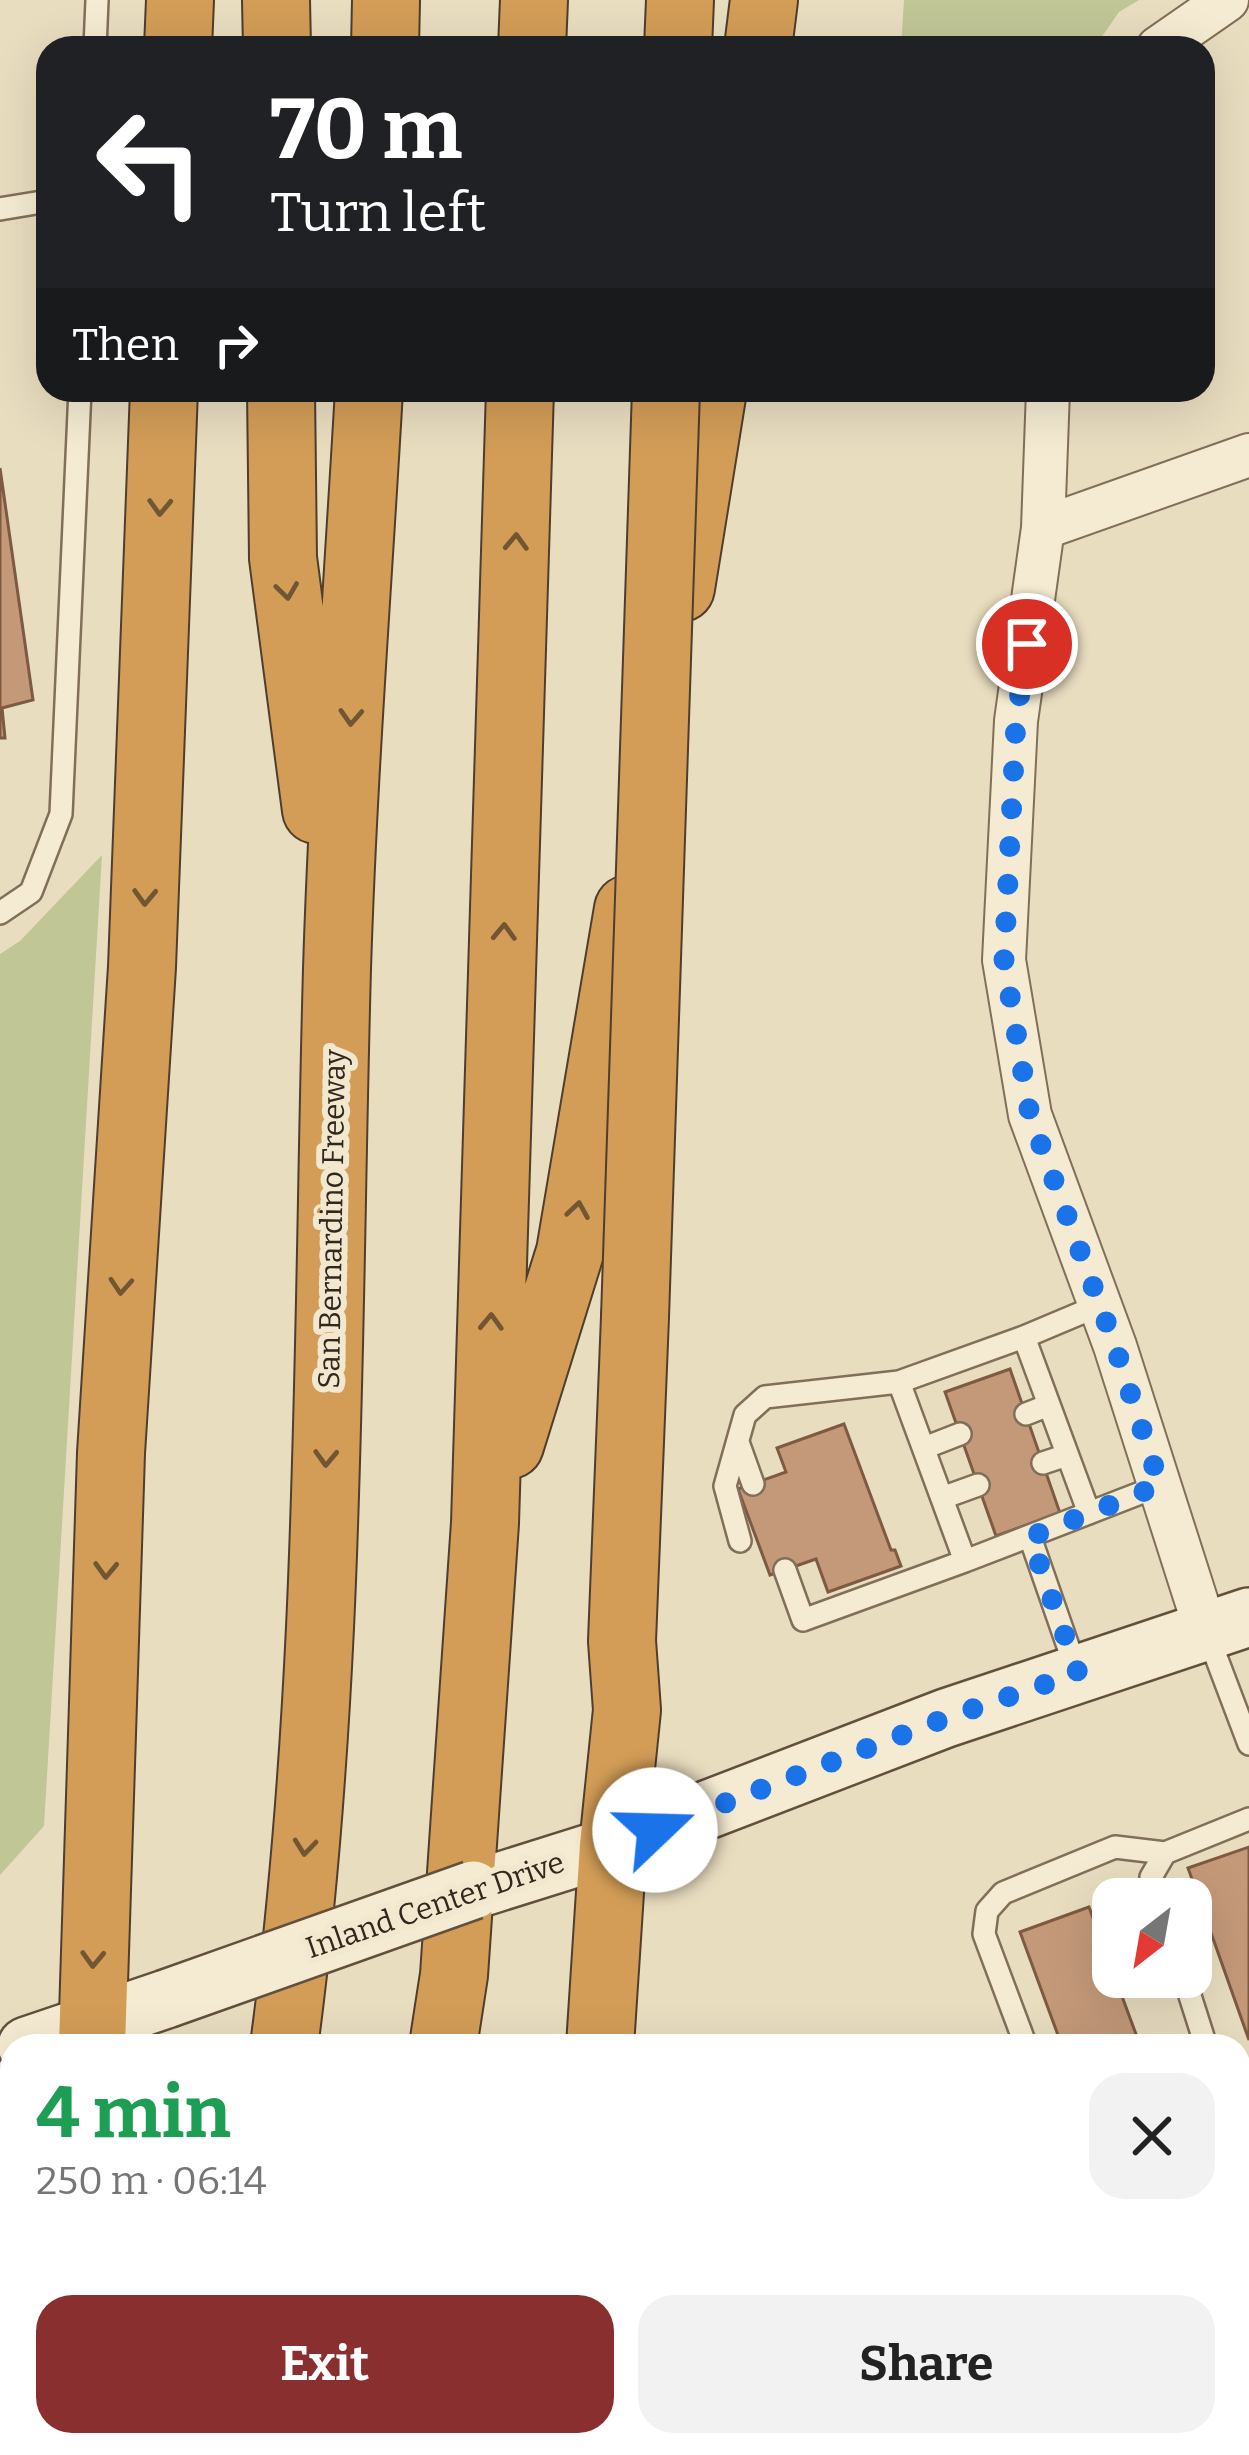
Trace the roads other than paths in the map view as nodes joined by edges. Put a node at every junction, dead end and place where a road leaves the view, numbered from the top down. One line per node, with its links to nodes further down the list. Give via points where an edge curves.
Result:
1 (97, 0): 9 (lane)
2 (180, 0): 10 (highway)
3 (276, 0): 11 (highway)
4 (386, 0): 12 (highway)
5 (534, 0): 13 (highway)
6 (680, 0): 14 (highway)
7 (764, 0): 15 (highway)
8 (1227, 0): 16 (street)
9 (96, 36)
10 (178, 36)
11 (277, 36)
12 (385, 36)
13 (532, 36)
14 (678, 36)
15 (760, 36)
16 (1175, 36)
17 (36, 203): 18 (lane)
18 (0, 208)
19 (79, 402): 29 (lane, via 62,814 31,892)
20 (164, 402): 59 (highway, one-way to 59)
21 (281, 402): 30 (highway, one-way to 30, via 283,558)
22 (368, 402): 30 (highway, San Bernardino Freeway, one-way to 30)
23 (520, 402): 46 (highway, one-way to 23)
24 (666, 402): 56 (highway, bridge, via 622,1641 627,1710)
25 (711, 402): 46 (highway, one-way to 25, via 571,1252)
26 (1048, 402): 28 (street)
27 (1249, 455): 28 (street)
28 (1043, 528): 31 (street, via 1016,721 1004,960 1030,1115)
29 (0, 913)
30 (338, 968): 61 (highway, San Bernardino Freeway, one-way to 61, via 317,1728)
31 (1100, 1305): 32 (lane); 43 (street)
32 (1024, 1337): 33 (lane); 34 (lane)
33 (899, 1382): 37 (lane, via 765,1397 745,1415); 38 (lane)
34 (1049, 1405): 35 (lane); 39 (lane)
35 (1026, 1414)
36 (960, 1434): 38 (lane)
37 (738, 1442): 41 (lane); 48 (lane, via 725,1486)
38 (924, 1448): 44 (lane)
39 (1067, 1455): 40 (lane); 45 (lane)
40 (1043, 1463)
41 (753, 1484)
42 (978, 1485): 44 (lane)
43 (1160, 1485): 45 (lane); 51 (street)
44 (942, 1498): 49 (lane)
45 (1089, 1513): 47 (lane)
46 (485, 1523): 62 (highway)
47 (1030, 1537): 49 (lane); 52 (lane)
48 (740, 1540)
49 (965, 1561): 50 (lane, via 803,1620)
50 (785, 1570)
51 (1228, 1624): 52 (main road, Inland Center Drive); 53 (lane)
52 (1078, 1673): 56 (main road, Inland Center Drive)
53 (1249, 1744)
54 (1249, 1819): 55 (lane)
55 (1165, 1853): 57 (lane); 64 (lane, via 1115,1847 1003,1893 986,1911 984,1934)
56 (584, 1855): 60 (main road, Inland Center Drive, bridge, via 166,1999); 63 (highway)
57 (1151, 1878)
58 (1188, 1998): 65 (lane)
59 (91, 2034)
60 (95, 2034)
61 (285, 2034)
62 (444, 2034)
63 (598, 2034)
64 (1022, 2034)
65 (1196, 2034)

